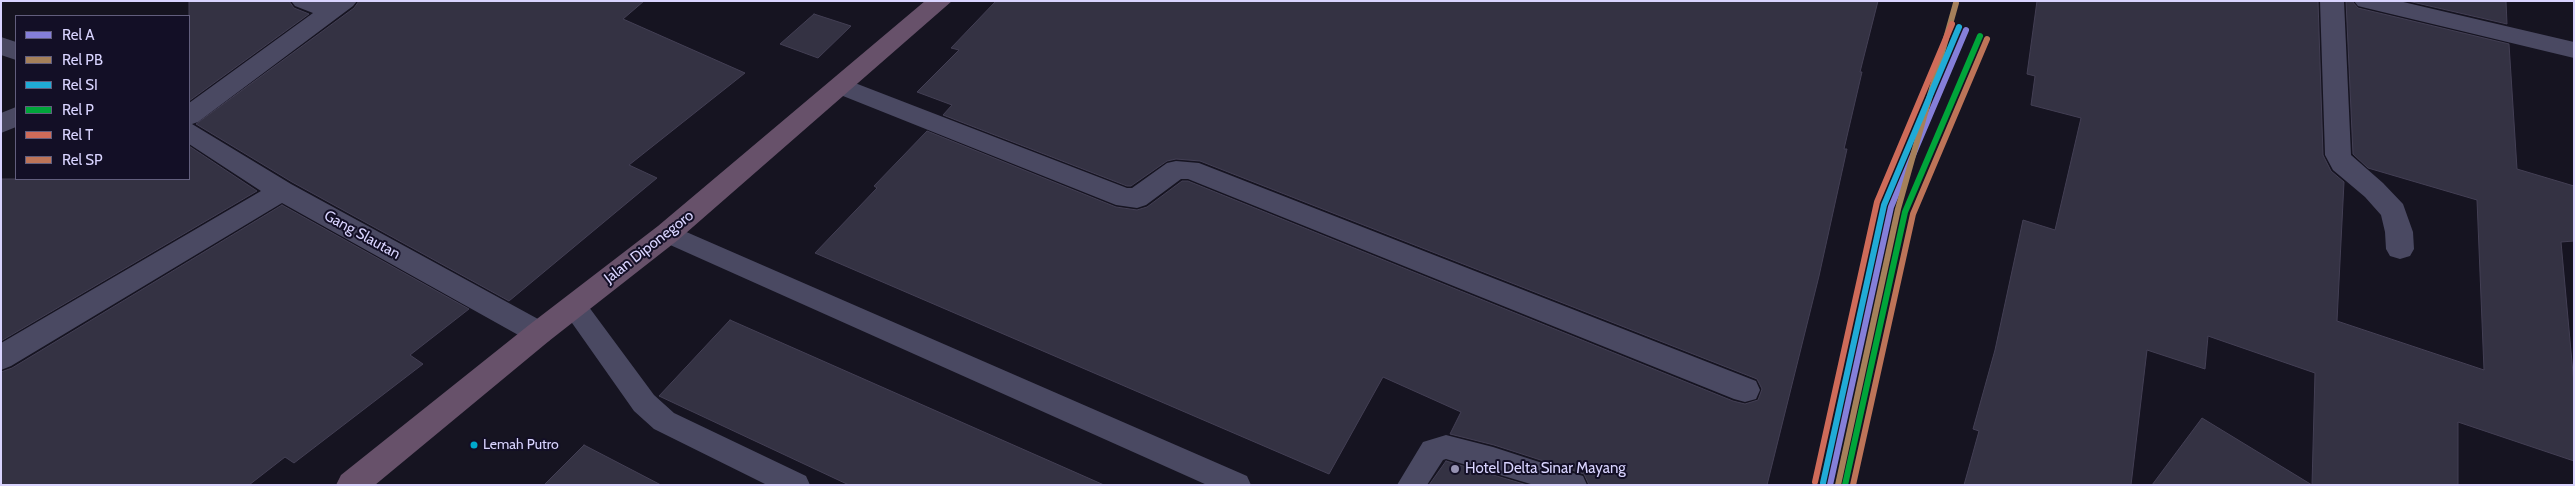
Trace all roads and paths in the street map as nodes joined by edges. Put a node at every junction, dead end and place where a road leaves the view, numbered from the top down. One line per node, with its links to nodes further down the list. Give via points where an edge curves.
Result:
1 (303, 1): 5 (street)
2 (940, 1): 9 (highway, Jalan Diponegoro)
3 (2332, 1): 16 (street, via 2338,155 2342,163 2393,211)
4 (2366, 1): 7 (street)
5 (338, 6): 10 (street)
6 (1, 45): 8 (street)
7 (2573, 50)
8 (15, 52)
9 (842, 86): 15 (highway, Jalan Diponegoro); 20 (street, via 1125,198 1137,198 1176,170 1190,170)
10 (190, 115)
11 (15, 117): 12 (street)
12 (1, 124)
13 (190, 133): 14 (street, Gang Slautan)
14 (282, 191): 18 (street, Gang Slautan); 19 (street)
15 (668, 233): 17 (highway, Jalan Diponegoro); 23 (lane)
16 (2400, 249)
17 (574, 306): 18 (highway, Jalan Diponegoro); 22 (lane, via 644,403 664,421)
18 (539, 333): 21 (highway, Jalan Diponegoro)
19 (1, 358)
20 (1744, 390)
21 (352, 485)
22 (796, 485)
23 (1237, 485)
24 (1412, 485): 25 (lane, via 1433,451 1446,447)
25 (1573, 485)

